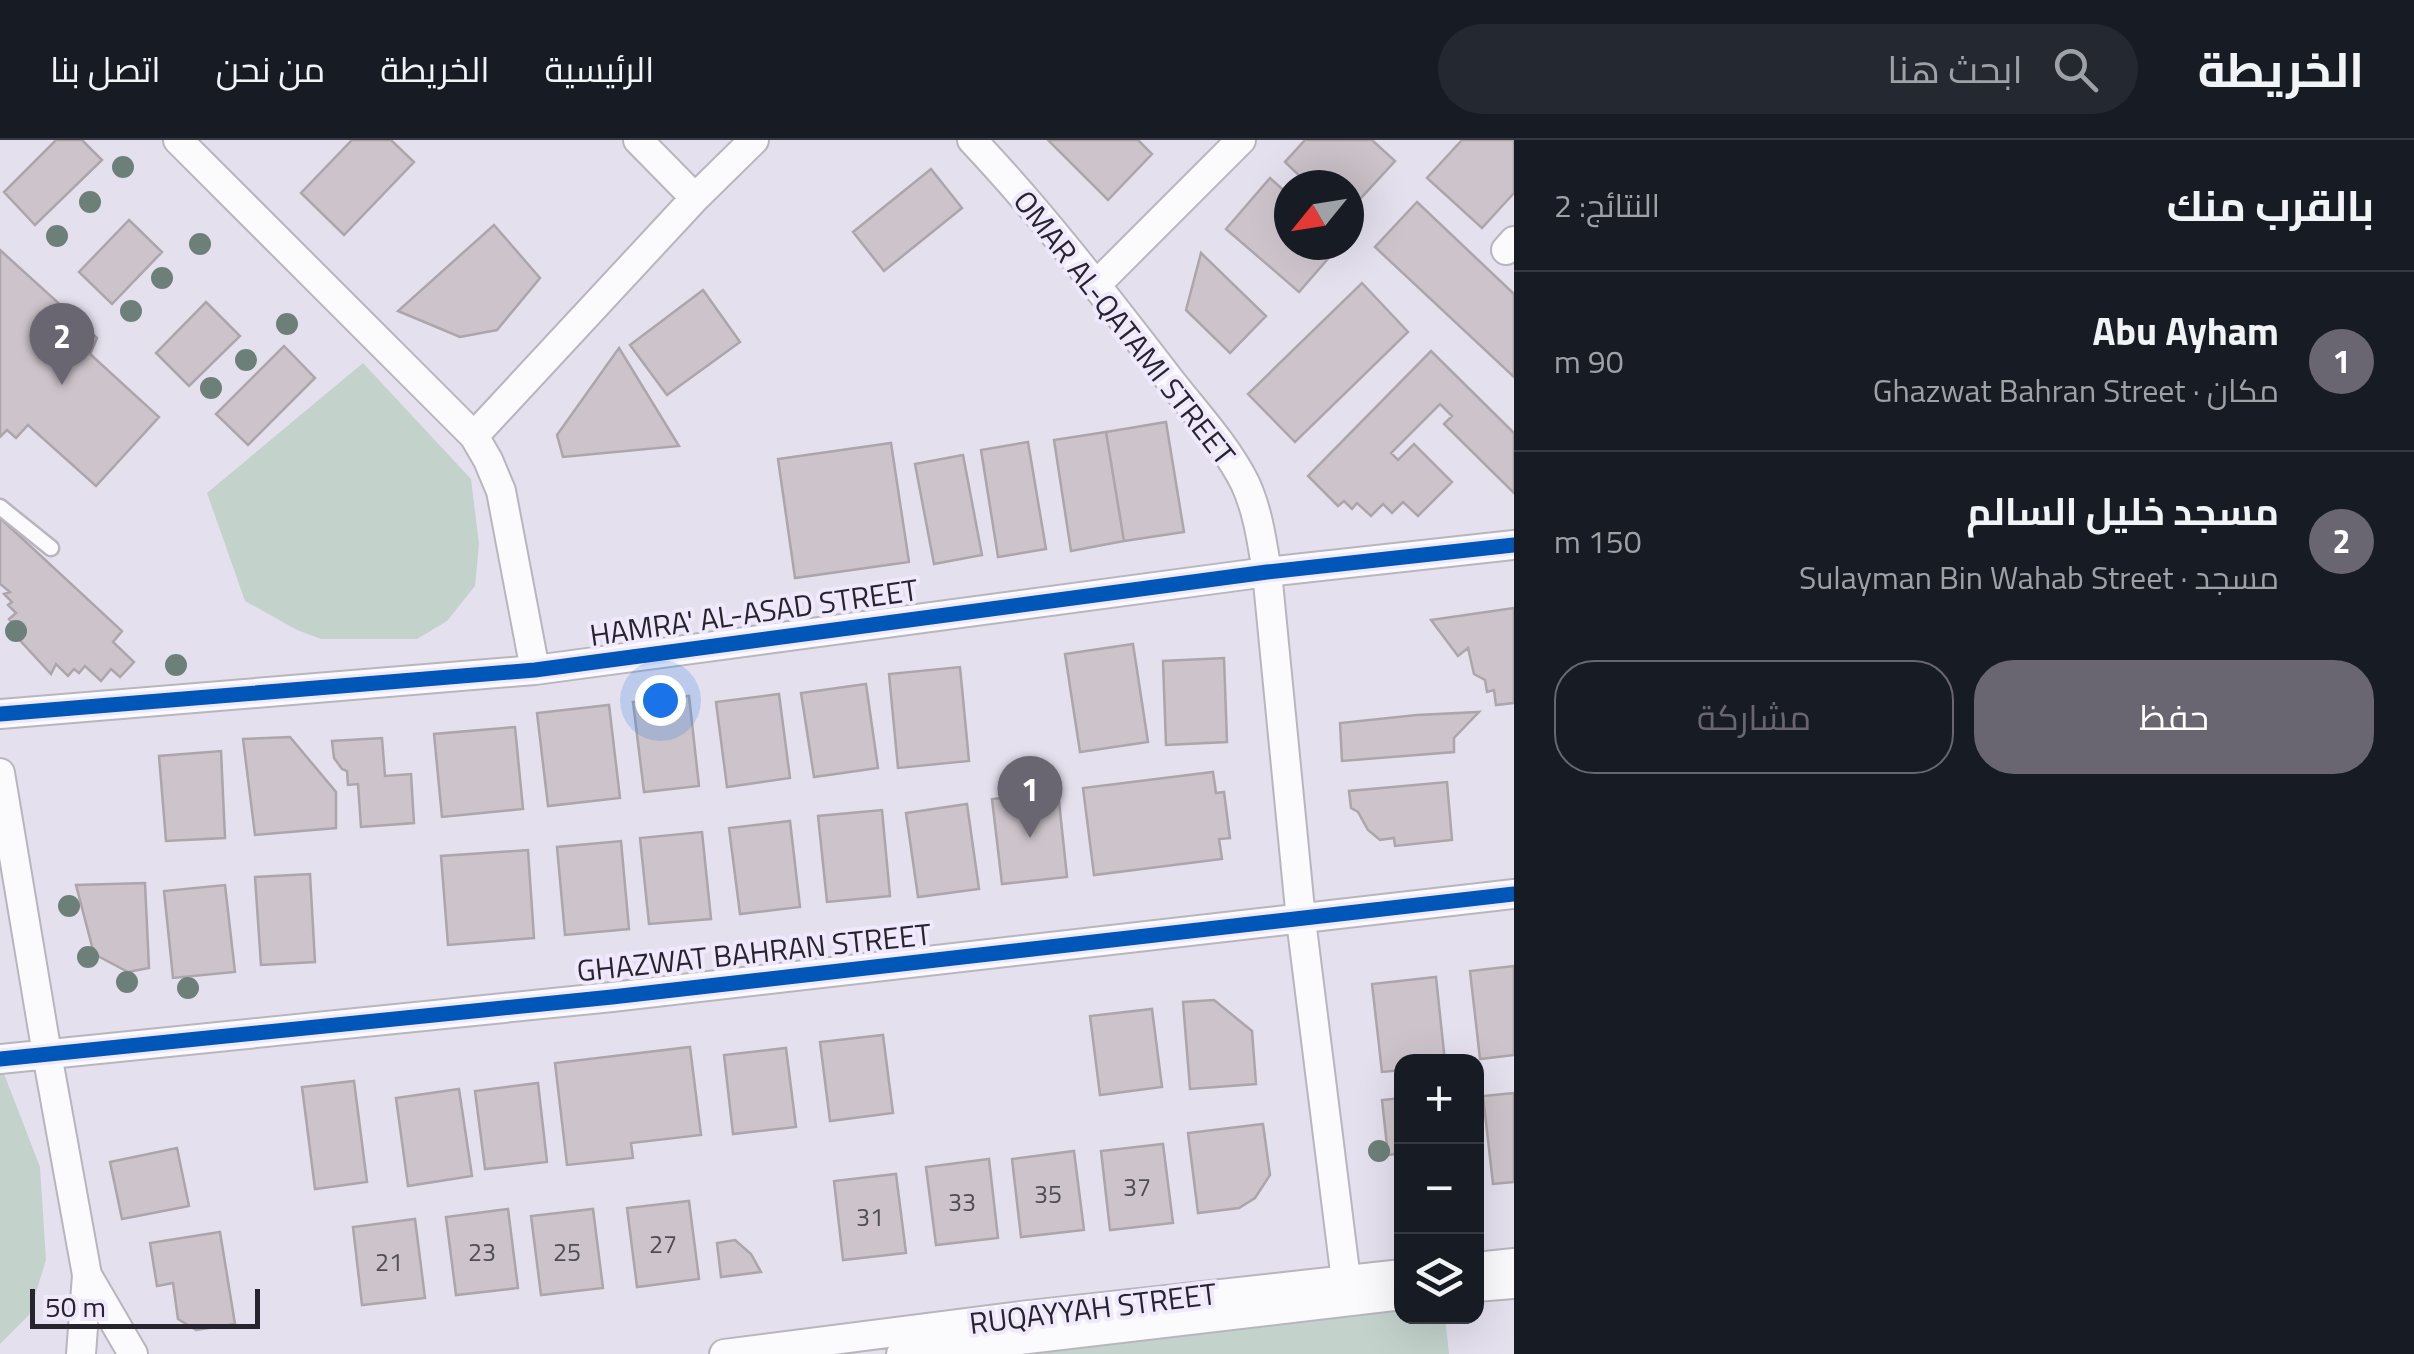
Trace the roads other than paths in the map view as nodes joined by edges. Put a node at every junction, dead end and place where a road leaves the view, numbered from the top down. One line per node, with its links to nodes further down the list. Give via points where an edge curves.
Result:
1 (178, 140): 8 (street)
2 (638, 140): 6 (street)
3 (754, 140): 6 (street)
4 (1241, 140): 7 (street)
5 (982, 143): 7 (street, OMAR AL-QATAMI STREET)
6 (694, 198): 8 (street)
7 (1096, 284): 12 (street, OMAR AL-QATAMI STREET, via 1244,481)
8 (474, 436): 13 (street, via 501,492)
9 (0, 508): 11 (lane)
10 (1514, 546): 12 (street, HAMRA' AL-ASAD STREET)
11 (51, 548)
12 (1267, 572): 13 (street, HAMRA' AL-ASAD STREET); 17 (street, OMAR AL-QATAMI STREET)
13 (535, 670): 14 (street, HAMRA' AL-ASAD STREET)
14 (0, 714)
15 (0, 773): 18 (street)
16 (1514, 894): 17 (street, GHAZWAT BAHRAN STREET)
17 (1301, 920): 18 (street, GHAZWAT BAHRAN STREET); 26 (street, OMAR AL-QATAMI STREET)
18 (47, 1054): 19 (street, GHAZWAT BAHRAN STREET); 22 (street)
19 (0, 1059)
20 (1514, 1263): 21 (street)
21 (1484, 1266)
22 (87, 1274): 28 (street); 29 (street)
23 (1394, 1276): 26 (street, RUQAYYAH STREET)
24 (1514, 1284): 25 (street)
25 (1484, 1286)
26 (1346, 1290): 27 (street, RUQAYYAH STREET); 30 (street, RUQAYYAH STREET, via 1001,1318); 31 (street, RUQAYYAH STREET)
27 (1394, 1294)
28 (82, 1354)
29 (133, 1354)
30 (724, 1354)
31 (901, 1354)

